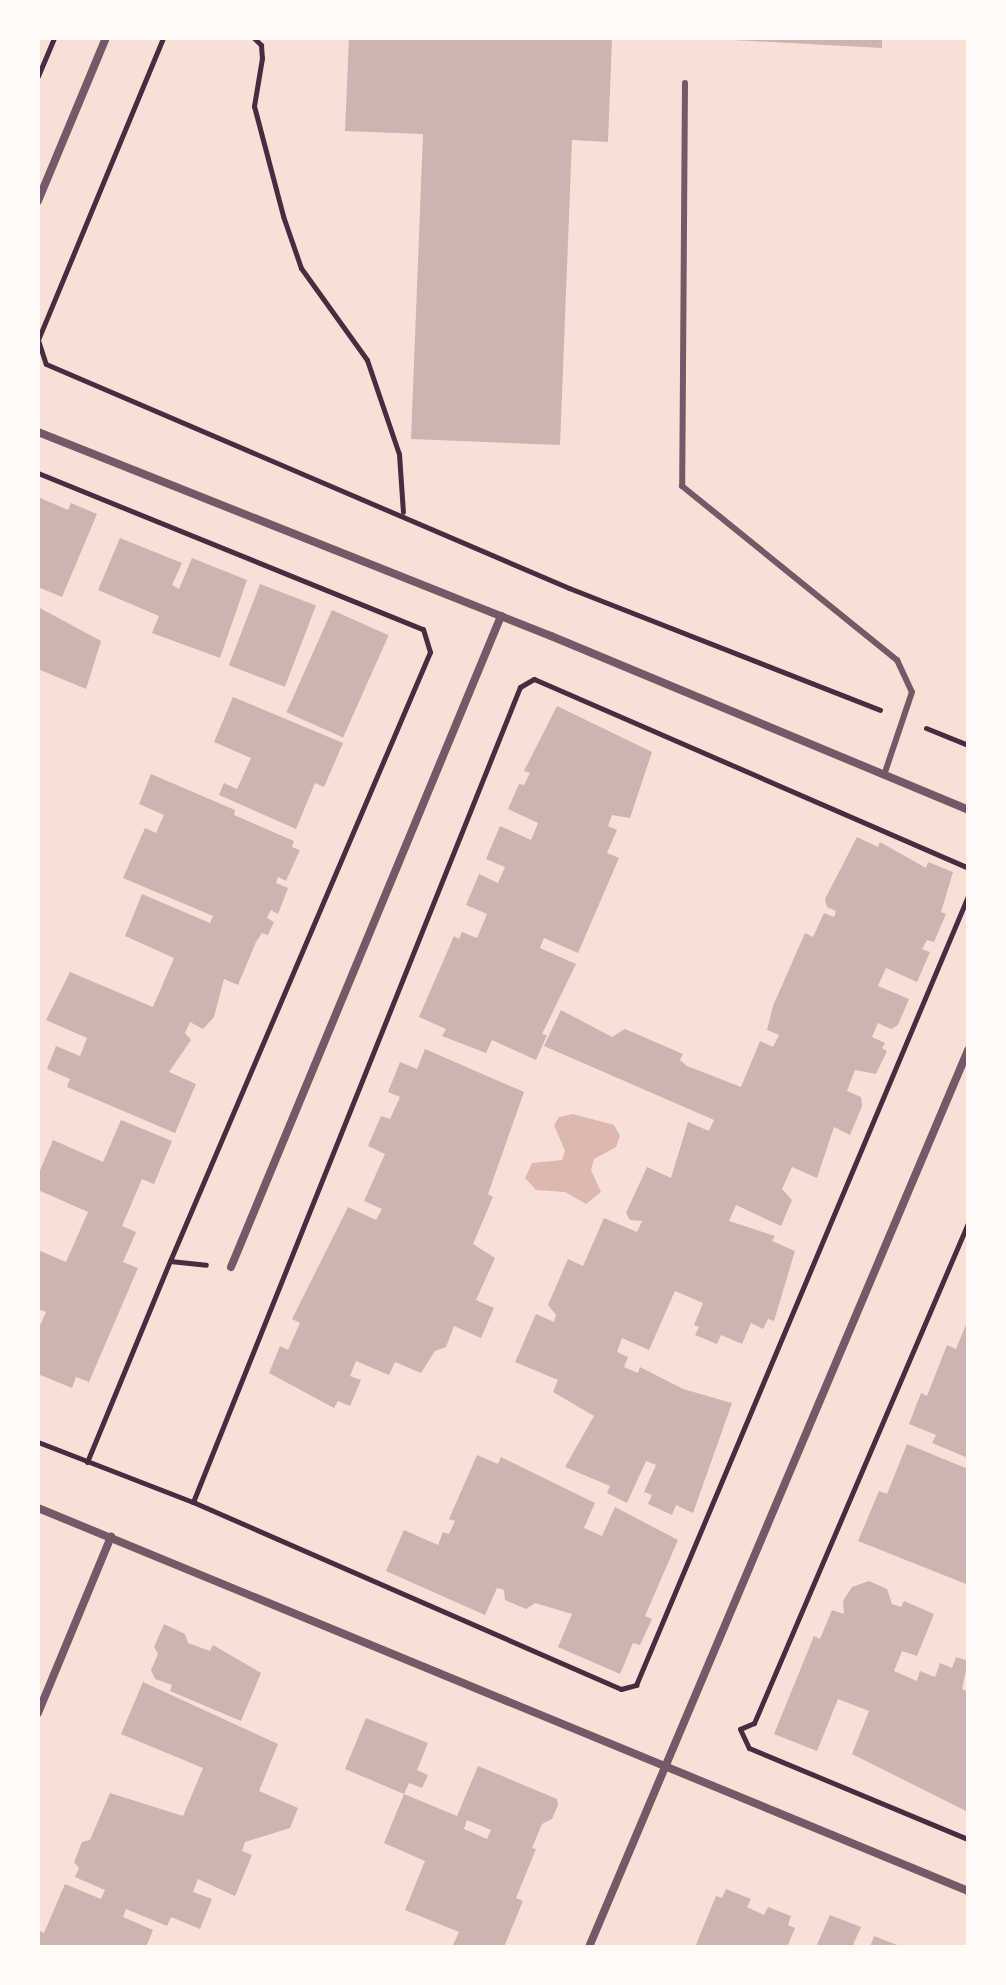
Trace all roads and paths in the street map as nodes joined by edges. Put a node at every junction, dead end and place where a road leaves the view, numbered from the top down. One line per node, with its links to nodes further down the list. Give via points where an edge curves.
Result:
1 (54, 38): 5 (path)
2 (106, 38): 7 (street)
3 (163, 38): 10 (path, via 38,340 46,364)
4 (254, 38): 10 (path, via 262,58 254,106 283,216 301,268 367,360 399,454)
5 (38, 76)
6 (685, 83): 12 (lane, via 682,486 897,660 912,692)
7 (38, 201)
8 (38, 432): 11 (street)
9 (38, 473): 20 (path, via 423,629 430,652)
10 (403, 512): 12 (path, via 569,588)
11 (501, 616): 14 (street); 21 (street)
12 (903, 719): 13 (path); 14 (lane)
13 (968, 745)
14 (884, 775): 15 (street)
15 (968, 810)
16 (968, 868): 24 (path, via 534,679 520,687)
17 (968, 896): 24 (path, via 636,1685 621,1689)
18 (968, 1050): 28 (street)
19 (968, 1223): 29 (path, via 754,1723 740,1729 749,1748)
20 (170, 1261): 21 (path); 23 (path)
21 (231, 1267)
22 (38, 1442): 23 (path)
23 (87, 1462): 24 (path)
24 (193, 1502)
25 (38, 1508): 26 (street)
26 (111, 1537): 27 (street); 28 (street)
27 (38, 1713)
28 (665, 1763): 30 (street); 31 (street)
29 (968, 1839)
30 (968, 1891)
31 (589, 1947)

